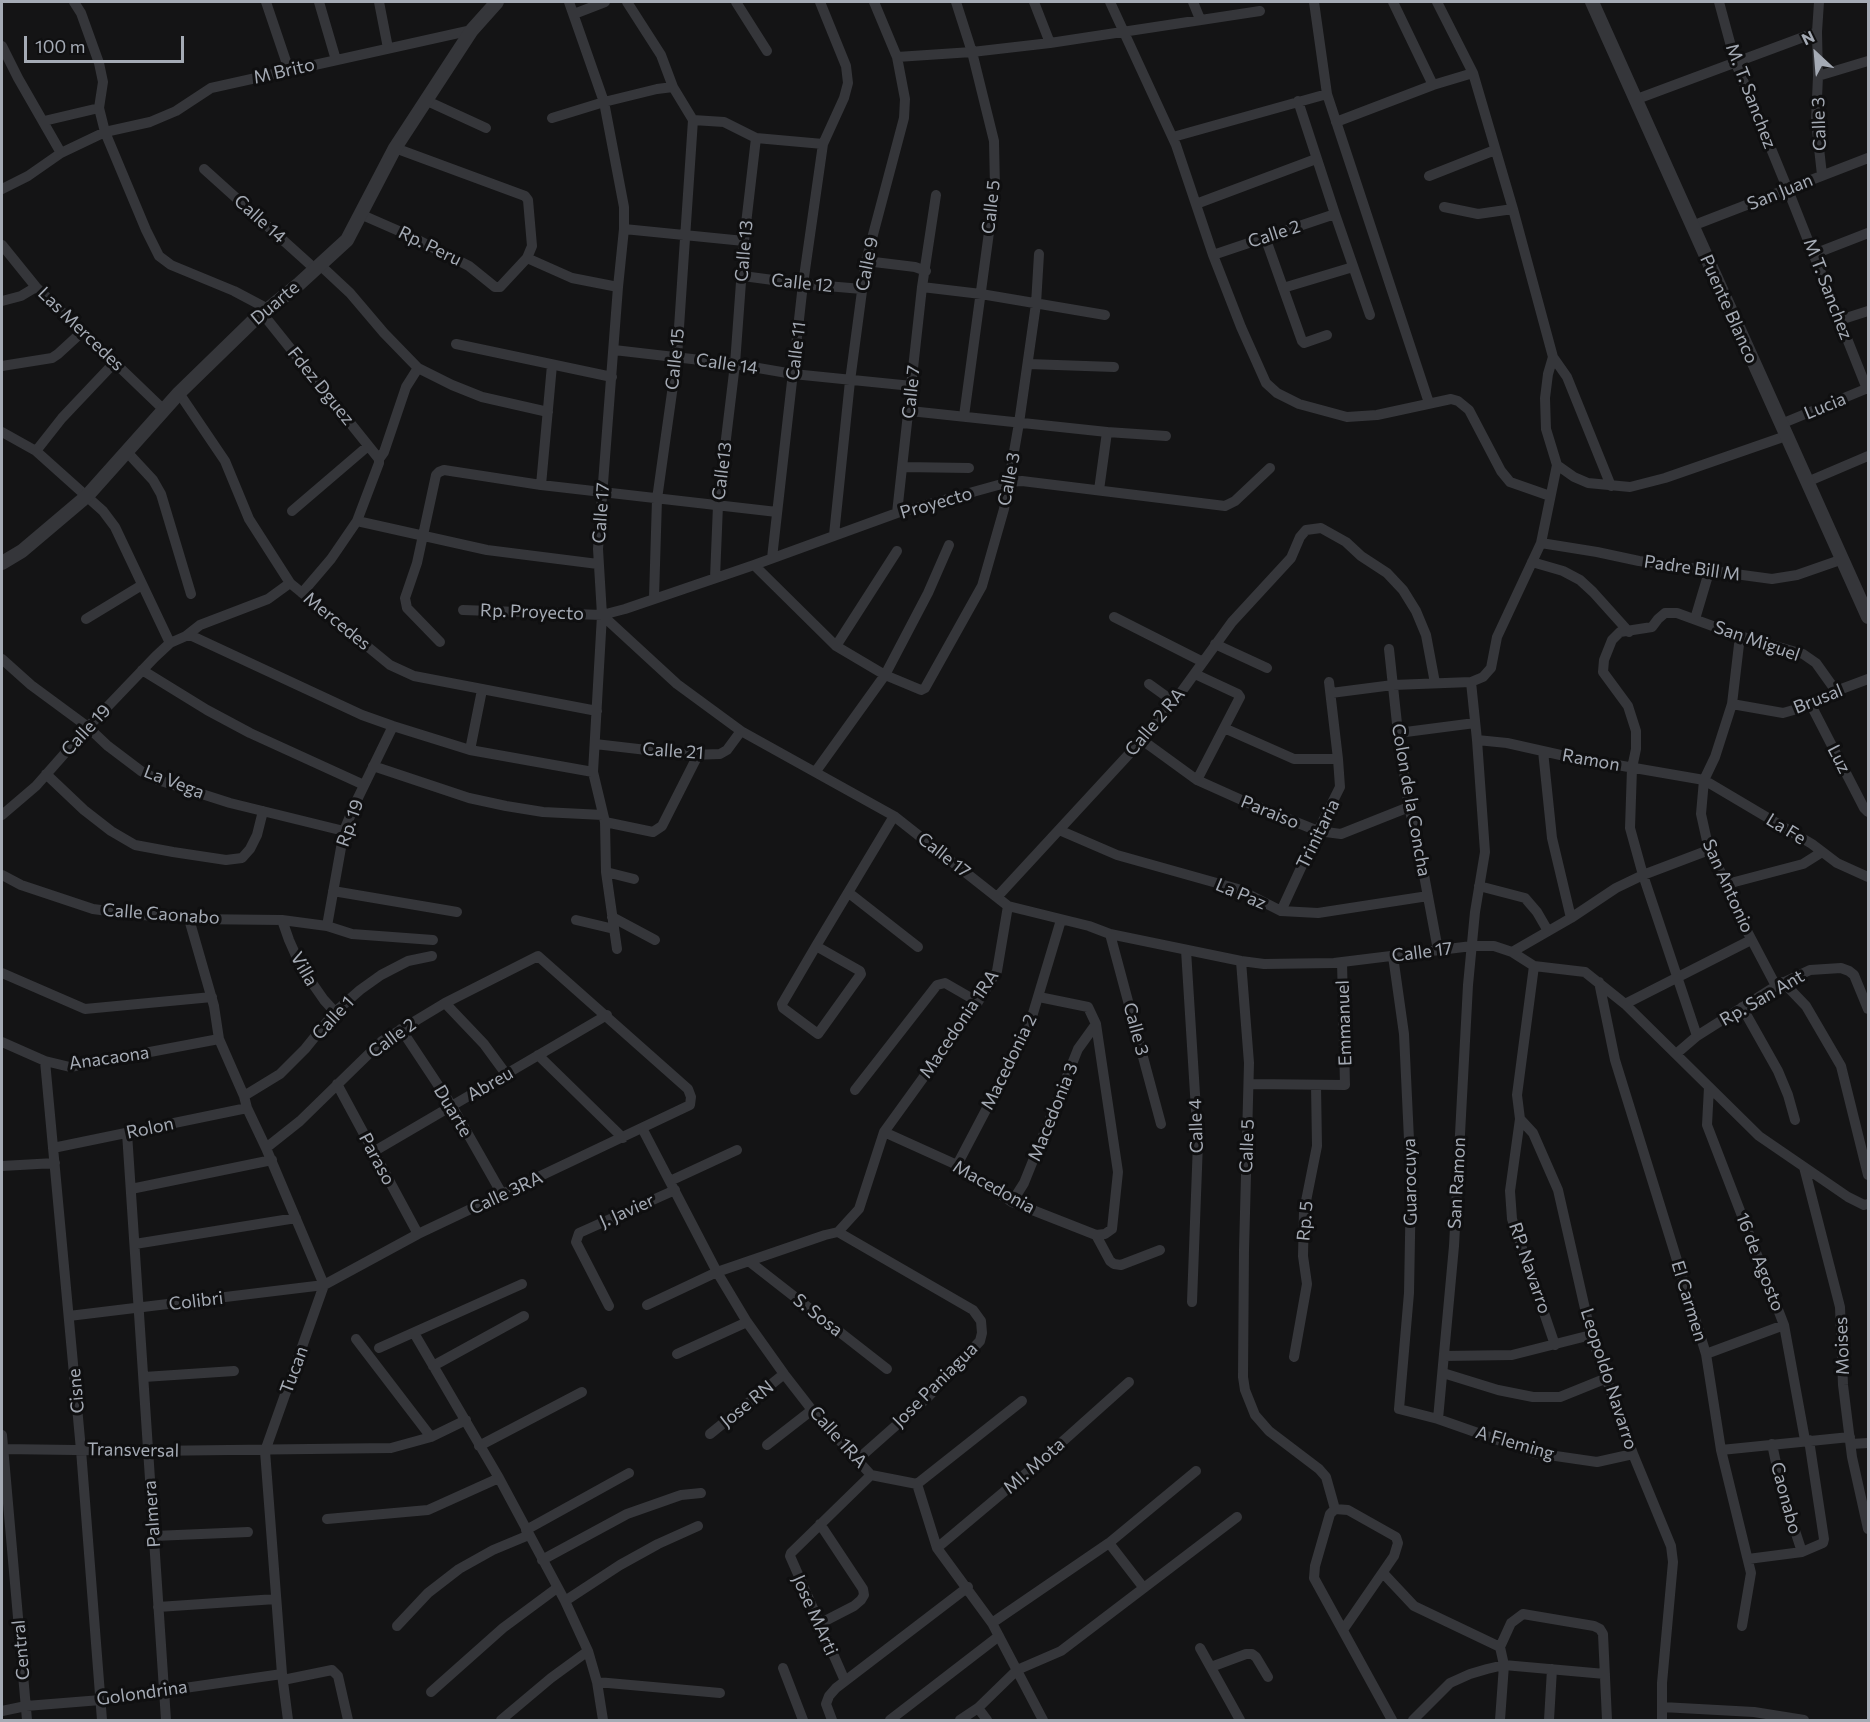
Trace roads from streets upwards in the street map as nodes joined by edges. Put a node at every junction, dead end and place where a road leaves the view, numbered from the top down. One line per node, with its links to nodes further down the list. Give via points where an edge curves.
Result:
1 (74, 2): 47 (street, via 99,63 103,82)
2 (266, 2): 37 (street)
3 (319, 2): 34 (street)
4 (379, 2): 30 (street)
5 (497, 2): 25 (street, Duarte)
6 (569, 2): 23 (street, Calle 17)
7 (605, 2): 23 (street)
8 (627, 2): 41 (street, via 661,55)
9 (736, 2): 31 (street)
10 (820, 2): 56 (street, Calle 11, via 846,66 848,83)
11 (874, 2): 33 (street, Calle 9)
12 (956, 2): 32 (street, Calle 5)
13 (1034, 2): 28 (street)
14 (1110, 2): 27 (street)
15 (1193, 2): 24 (street)
16 (1314, 2): 42 (street)
17 (1393, 2): 40 (street)
18 (1437, 2): 38 (street)
19 (1592, 2): 43 (street, Puente Blanco)
20 (1719, 2): 35 (street, M. T. Sanchez)
21 (1819, 2): 26 (street, Calle 3)
22 (1260, 11): 24 (street)
23 (574, 14): 46 (street, Calle 17)
24 (1200, 19): 27 (street)
25 (472, 30): 30 (street, M Brito); 44 (street, Duarte)
26 (1817, 32): 35 (street); 39 (street, Calle 3)
27 (1123, 33): 28 (street); 54 (street)
28 (1050, 43): 32 (street)
29 (2, 46): 50 (street)
30 (388, 48): 34 (street, M Brito)
31 (767, 51)
32 (972, 52): 33 (street); 95 (street, Calle 5, via 994,141 995,188)
33 (897, 57): 84 (street, Calle 9, via 905,99 904,118)
34 (336, 60): 37 (street, M Brito)
35 (1735, 61): 43 (street); 66 (street, M. T. Sanchez)
36 (1869, 61): 39 (street)
37 (289, 70): 53 (street, M Brito, via 211,88 176,111 150,122)
38 (1473, 73): 40 (street); 58 (street)
39 (1818, 76): 63 (street, Calle 3, via 1816,121)
40 (1433, 85): 51 (street)
41 (673, 87): 46 (street); 49 (street)
42 (1327, 94): 45 (street); 51 (street)
43 (1637, 99): 73 (street, Puente Blanco)
44 (425, 100): 52 (street); 57 (street, Duarte)
45 (1298, 101): 54 (street); 61 (street)
46 (604, 102): 48 (street); 74 (street, Calle 17, via 623,197)
47 (99, 108): 50 (street); 53 (street)
48 (552, 118)
49 (693, 120): 55 (street, via 724,122); 76 (street, Calle 15)
50 (44, 121): 59 (street)
51 (1336, 122): 122 (street)
52 (486, 128)
53 (105, 132): 59 (street, M Brito); 98 (street, via 159,256 171,265 234,291)
54 (1173, 137): 68 (street)
55 (756, 138): 56 (street); 78 (street, Calle 13)
56 (823, 144): 89 (street, Calle 11)
57 (395, 148): 71 (street, Duarte); 83 (street, via 525,196 532,246)
58 (1495, 150): 64 (street); 70 (street)
59 (60, 153): 65 (street, M Brito)
60 (1869, 158): 63 (street, San Juan)
61 (1316, 159): 68 (street); 72 (street)
62 (204, 169): 85 (street, Calle 14)
63 (1822, 175): 66 (street, San Juan)
64 (1429, 176)
65 (2, 189)
66 (1788, 190): 73 (street, San Juan); 81 (street, M T. Sanchez)
67 (936, 195): 87 (street, Calle 7)
68 (1196, 204): 82 (street)
69 (1444, 207): 70 (street, via 1478,214)
70 (1513, 209): 108 (street)
71 (360, 214): 83 (street, Rp. Peru, via 469,266 495,287 500,287); 85 (street, Duarte, via 346,240)
72 (1335, 214): 77 (street, Calle 2); 86 (street)
73 (1692, 226): 128 (street, Puente Blanco)
74 (624, 229): 76 (street); 91 (street, Calle 17)
75 (1869, 233): 81 (street)
76 (686, 235): 78 (street); 107 (street, Calle 15)
77 (1265, 237): 82 (street, Calle 2); 93 (street)
78 (744, 241): 88 (street, Calle 13)
79 (2, 245): 90 (street, Las Mercedes)
80 (1039, 254): 97 (street, Calle 3)
81 (1814, 254): 102 (street, M T. Sanchez)
82 (1213, 255): 122 (street, via 1266,383 1277,393 1299,404 1347,417 1377,416)
83 (527, 258): 91 (street, via 572,278)
84 (866, 261): 87 (street); 94 (street, Calle 9)
85 (318, 267): 98 (street, Duarte); 115 (street, Calle 14, via 350,293)
86 (1353, 267): 93 (street); 101 (street)
87 (926, 271): 92 (street, Calle 7)
88 (743, 276): 89 (street, Calle 12); 110 (street, Calle 13)
89 (803, 284): 94 (street, Calle 12); 116 (street, Calle 11)
90 (36, 287): 96 (street); 103 (street, Las Mercedes)
91 (618, 287): 106 (street, Calle 17)
92 (922, 287): 95 (street); 119 (street, Calle 7)
93 (1283, 288): 104 (street, via 1303,343)
94 (862, 289): 118 (street, Calle 9)
95 (981, 294): 97 (street); 126 (street, Calle 5)
96 (2, 301)
97 (1036, 304): 100 (street); 111 (street, Calle 3)
98 (265, 311): 121 (street, Duarte); 132 (street, Fdez Dguez)
99 (1869, 311): 102 (street)
100 (1105, 315)
101 (1370, 315)
102 (1840, 320): 120 (street, M T. Sanchez)
103 (83, 331): 109 (street, Las Mercedes); 113 (street, via 52,358)
104 (1327, 335)
105 (456, 344): 112 (street)
106 (614, 350): 107 (street, Calle 14); 117 (street, Calle 17)
107 (677, 357): 110 (street, Calle 14); 149 (street, Calle 15)
108 (1553, 357): 137 (street, via 1545,398 1546,429); 144 (street, via 1567,376)
109 (115, 362): 123 (street, Las Mercedes); 133 (street)
110 (735, 364): 116 (street, Calle 14); 150 (street, Calle13)
111 (1028, 364): 114 (street); 127 (street, Calle 3)
112 (552, 365): 117 (street); 125 (street)
113 (2, 366)
114 (1114, 367)
115 (418, 368): 125 (street, Calle 14, via 482,397); 136 (street, via 406,387 384,452)
116 (793, 374): 118 (street, Calle 14); 152 (street, Calle 11)
117 (612, 377): 146 (street, Calle 17)
118 (850, 381): 119 (street, Calle 14); 155 (street, Calle 9)
119 (912, 386): 124 (street, Calle 7)
120 (1868, 389): 128 (street, Lucia)
121 (179, 393): 123 (street, Duarte); 168 (street, Mercedes, via 225,461 249,519)
122 (1430, 403): 148 (street, via 1458,401 1469,410 1510,482)
123 (164, 410): 134 (street, Duarte)
124 (909, 411): 126 (street); 138 (street, Calle 7)
125 (548, 412): 143 (street)
126 (964, 416): 127 (street)
127 (1019, 423): 130 (street); 141 (street, Calle 3)
128 (1783, 430): 142 (street, Puente Blanco); 144 (street, Lucia, via 1665,478 1630,487)
129 (2, 432): 133 (street)
130 (1107, 432): 131 (street); 145 (street)
131 (1166, 436)
132 (369, 446): 136 (street, Fdez Dguez); 151 (street)
133 (36, 451): 147 (street)
134 (127, 452): 147 (street, Duarte); 171 (street, via 161,494)
135 (1869, 456): 142 (street)
136 (378, 459): 154 (street)
137 (1557, 465): 144 (street, Lucia, via 1588,483); 148 (street)
138 (903, 468): 139 (street); 153 (street, Calle 7)
139 (969, 468)
140 (1270, 468): 145 (street, Proyecto, via 1225,506)
141 (1009, 482): 145 (street, Proyecto); 153 (street, Proyecto); 192 (street, Calle 3, via 982,586 925,688 921,690)
142 (1808, 482): 161 (street, Puente Blanco)
143 (541, 485): 146 (street); 156 (street, via 439,472)
144 (1611, 486)
145 (1099, 490)
146 (602, 492): 149 (street); 164 (street, Calle 17)
147 (87, 496): 163 (street, Duarte); 169 (street, via 115,527)
148 (1550, 496): 157 (street)
149 (657, 499): 150 (street); 172 (street, Calle 15)
150 (718, 504): 152 (street); 167 (street, Calle13)
151 (292, 510)
152 (777, 512): 160 (street, Calle 11)
153 (897, 513): 155 (street, Proyecto)
154 (357, 521): 156 (street); 170 (street)
155 (834, 535): 160 (street, Proyecto)
156 (422, 536): 164 (street, via 487,550); 182 (street, via 405,603)
157 (1541, 543): 162 (street); 166 (street, Padre Bill M)
158 (949, 545): 192 (street)
159 (897, 551): 185 (street)
160 (772, 558): 165 (street, Proyecto)
161 (1843, 559): 166 (street, Padre Bill M, via 1772,579); 174 (street, Puente Blanco)
162 (1532, 562): 179 (street, via 1580,580); 194 (street, via 1497,637 1491,668)
163 (2, 563)
164 (598, 564): 175 (street, Calle 17)
165 (754, 565): 167 (street, Proyecto); 185 (street)
166 (1709, 572): 178 (street)
167 (715, 578): 172 (street, Proyecto)
168 (290, 583): 170 (street, Mercedes); 180 (street, via 268,598 200,625)
169 (142, 585): 177 (street); 183 (street)
170 (302, 593): 198 (street, Mercedes, via 400,671)
171 (191, 594)
172 (654, 598): 175 (street, Proyecto)
173 (463, 610): 175 (street, Rp. Proyecto)
174 (1868, 613)
175 (602, 615): 203 (street); 208 (street, Calle 17, via 677,684)
176 (1114, 617): 188 (street)
177 (86, 619)
178 (1695, 619): 179 (street, San Miguel, via 1665,613 1652,627); 181 (street, San Miguel)
179 (1629, 632): 218 (street, via 1620,632 1612,640 1603,672 1631,714 1636,749)
180 (186, 636): 183 (street); 205 (street)
181 (1740, 636): 199 (street, San Miguel, via 1803,654 1816,663); 201 (street, San Antonio)
182 (440, 642)
183 (170, 643): 190 (street, Calle 19)
184 (1215, 644): 188 (street, Calle 2 RA); 189 (street); 195 (street, Calle 2 RA, via 1291,558 1306,530 1321,528 1346,542 1403,590 1426,634)
185 (836, 646): 192 (street)
186 (1389, 649): 197 (street, Colon de la Concha)
187 (2, 659): 206 (street, La Vega)
188 (1203, 662): 191 (street, Calle 2 RA)
189 (1267, 668)
190 (142, 670): 206 (street, Calle 19); 224 (street, via 250,734)
191 (1195, 674): 200 (street, Calle 2 RA); 207 (street, via 1240,695)
192 (885, 675): 219 (street)
193 (1869, 679): 199 (street, Brusal)
194 (1471, 682): 195 (street); 204 (street, San Ramon)
195 (1435, 683): 197 (street)
196 (1149, 684): 200 (street)
197 (1393, 685): 209 (street, Colon de la Concha); 216 (street, Trinitaria, via 1330,687)
198 (482, 690): 203 (street, Mercedes); 213 (street)
199 (1836, 691): 202 (street, Brusal)
200 (1174, 702): 211 (street, Calle 2 RA)
201 (1732, 704): 202 (street, Brusal, via 1783,713); 223 (street, San Antonio)
202 (1811, 705): 227 (street, Luz)
203 (597, 711): 212 (street)
204 (1475, 723): 209 (street); 210 (street, San Ramon)
205 (393, 726): 213 (street); 217 (street, Rp. 19)
206 (88, 727): 221 (street, Calle 19); 226 (street, La Vega, via 141,771 158,780)
207 (1224, 729): 216 (street, via 1294,759); 222 (street)
208 (741, 731): 215 (street, Calle 21, via 724,752); 219 (street, Calle 17)
209 (1398, 733): 225 (street, Colon de la Concha)
210 (1477, 740): 214 (street, Ramon); 242 (street, San Ramon, via 1485,852)
211 (1142, 741): 222 (street, Paraiso); 231 (street, Calle 2 RA)
212 (595, 744): 215 (street, Calle 21); 220 (street)
213 (470, 750): 220 (street)
214 (1543, 751): 218 (street, Ramon); 251 (street, via 1552,838)
215 (698, 754): 230 (street, via 662,826 653,832)
216 (1338, 759): 233 (street, Trinitaria, via 1340,788)
217 (374, 766): 224 (street, Rp. 19); 230 (street, via 469,798)
218 (1632, 768): 223 (street, Ramon); 238 (street, via 1630,828)
219 (816, 771): 229 (street, Calle 17)
220 (593, 772): 230 (street)
221 (46, 774): 226 (street, via 111,831 135,845 173,852 226,860 242,858 257,835); 228 (street, Calle 19)
222 (1197, 780): 233 (street, Paraiso)
223 (1704, 780): 234 (street, San Antonio, via 1701,814); 235 (street, La Fe)
224 (364, 785): 232 (street, Rp. 19)
225 (1409, 807): 233 (street, Paraiso, via 1341,834); 245 (street, Colon de la Concha)
226 (263, 811): 232 (street, La Vega)
227 (1869, 812)
228 (2, 815)
229 (894, 816): 244 (street); 246 (street, Calle 17)
230 (604, 819): 236 (street)
231 (1059, 830): 246 (street, Calle 2 RA); 248 (street, La Paz, via 1118,855 1238,889)
232 (344, 831): 243 (street, Rp. 19)
233 (1318, 831): 248 (street, Trinitaria)
234 (1709, 850): 238 (street); 241 (street, San Antonio)
235 (1822, 852): 239 (street, La Fe, via 1837,864); 241 (street, via 1803,864)
236 (606, 872): 240 (street); 250 (street)
237 (2, 875): 252 (street, Calle Caonabo, via 93,909)
238 (1643, 875): 251 (street); 276 (street)
239 (1869, 877)
240 (634, 879)
241 (1727, 884): 262 (street, San Antonio)
242 (1479, 886): 258 (street, via 1525,898); 264 (street, San Ramon)
243 (333, 891): 249 (street); 256 (street, Rp. 19)
244 (849, 892): 263 (street); 265 (street)
245 (1428, 896): 248 (street, La Paz, via 1318,913); 268 (street, Colon de la Concha)
246 (997, 897): 247 (street, Calle 17)
247 (1008, 906): 255 (street, Calle 17); 281 (street, Macedonia 1RA, via 998,971)
248 (1281, 911)
249 (457, 912)
250 (612, 916): 257 (street); 261 (street)
251 (1571, 918): 258 (street)
252 (189, 919): 253 (street, Calle Caonabo); 279 (street)
253 (282, 920): 256 (street, Calle Caonabo); 286 (street, Villa, via 301,967)
254 (576, 920): 257 (street)
255 (1061, 920): 259 (street, Calle 17); 280 (street, Macedonia 2)
256 (327, 926): 260 (street, Calle Caonabo, via 352,934)
257 (614, 929): 266 (street)
258 (1548, 931): 269 (street)
259 (1110, 934): 267 (street, Calle 17); 307 (street, Calle 3)
260 (433, 940)
261 (655, 940)
262 (1751, 940): 276 (street); 278 (street, San Antonio)
263 (816, 946): 263 (street, via 782,1004 818,1034 861,974)
264 (1472, 946): 268 (street, Calle 17); 269 (street, Calle 17, via 1494,946); 352 (street, San Ramon)
265 (918, 947)
266 (617, 948)
267 (1186, 950): 272 (street, Calle 17); 337 (street, Calle 4, via 1198,1142)
268 (1438, 951): 271 (street, Calle 17)
269 (1512, 952): 274 (street, Calle 17)
270 (432, 956): 286 (street, Calle 1, via 408,961 381,975)
271 (1393, 956): 273 (street, Calle 17); 364 (street, Guarocuya, via 1404,1034 1412,1182 1409,1293)
272 (1241, 961): 273 (street, Calle 17); 298 (street, Calle 5)
273 (1342, 962): 299 (street, Emmanuel, via 1345,1085)
274 (1534, 966): 277 (street, Calle 17, via 1585,972); 305 (street, RP. Navarro, via 1517,1095)
275 (2, 973): 279 (street, via 85,1009)
276 (1677, 977): 283 (street); 290 (street)
277 (1599, 982): 283 (street, Calle 17); 351 (street, El Carmen, via 1615,1060)
278 (1779, 984): 284 (street, Rp. San Ant); 285 (street, Rp. San Ant, via 1810,970 1841,968 1854,975); 321 (street, San Antonio, via 1806,1006 1840,1066)
279 (212, 997): 291 (street)
280 (1039, 997): 288 (street, via 1088,1007); 318 (street, Macedonia 2, via 1028,1030)
281 (978, 1002): 301 (street, via 945,984 937,985); 309 (street, Macedonia 1RA)
282 (445, 1003): 287 (street, Calle 2, via 538,956); 289 (street, Calle 2); 296 (street)
283 (1625, 1004): 293 (street, Calle 17)
284 (1742, 1007): 290 (street, Rp. San Ant); 306 (street, via 1778,1071)
285 (1869, 1009)
286 (335, 1012): 302 (street, Calle 1, via 280,1074)
287 (607, 1015): 294 (street, Abreu); 308 (street, Calle 3RA, via 688,1089 691,1097 690,1105)
288 (1096, 1024): 325 (street, Macedonia 3, via 1078,1048 1024,1183); 330 (street, via 1118,1172 1112,1229)
289 (401, 1029): 297 (street, Calle 2, via 382,1041); 303 (street, Duarte)
290 (1697, 1036): 293 (street, Rp. San Ant)
291 (219, 1039): 295 (street, Anacaona, via 70,1067); 302 (street)
292 (2, 1042): 295 (street, Anacaona)
293 (1676, 1054): 300 (street, Calle 17)
294 (538, 1055): 296 (street, Abreu); 311 (street)
295 (45, 1061): 312 (street, Cisne)
296 (506, 1074): 303 (street, Abreu)
297 (337, 1084): 313 (street, Calle 2); 315 (street, Paraso)
298 (1249, 1084): 299 (street); 390 (street, Calle 5, via 1245,1390 1255,1415 1269,1431 1326,1477)
299 (1316, 1085): 353 (street, Rp. 5, via 1317,1146 1304,1212 1307,1284)
300 (1709, 1087): 320 (street, Calle 17, via 1759,1136); 344 (street, 16 de Agosto, via 1707,1125)
301 (855, 1090)
302 (244, 1096): 304 (street)
303 (452, 1106): 315 (street, Abreu); 324 (street, Duarte)
304 (247, 1108): 310 (street, Rolon); 313 (street)
305 (1520, 1119): 346 (street, Leopoldo Navarro, via 1533,1133 1558,1190); 348 (street, RP. Navarro, via 1510,1191 1512,1219)
306 (1794, 1120)
307 (1161, 1124)
308 (642, 1128): 311 (street, Calle 3RA); 322 (street, Calle 1RA)
309 (884, 1132): 318 (street, Macedonia); 328 (street, via 859,1209)
310 (127, 1133): 312 (street, Rolon); 323 (street, Palmera)
311 (623, 1137): 324 (street, Calle 3RA)
312 (53, 1148): 317 (street, Cisne)
313 (266, 1148): 316 (street)
314 (736, 1150): 322 (street, J. Javier)
315 (374, 1152): 329 (street, Paraso)
316 (272, 1160): 323 (street); 327 (street)
317 (55, 1163): 319 (street); 342 (street, Cisne)
318 (957, 1165): 325 (street, Macedonia)
319 (2, 1166)
320 (1804, 1167): 326 (street, Calle 17, via 1848,1197); 372 (street, Moises, via 1840,1307)
321 (1869, 1174)
322 (672, 1186): 334 (street, Calle 1RA); 339 (street, J. Javier, via 579,1233 576,1242)
323 (131, 1189): 331 (street, Palmera)
324 (502, 1194): 329 (street, Calle 3RA)
325 (1012, 1202): 330 (street, Macedonia)
326 (1869, 1204)
327 (296, 1218): 331 (street); 336 (street)
328 (838, 1232): 333 (street); 383 (street, Jose Paniagua, via 973,1310 981,1321 980,1341 927,1398)
329 (418, 1234): 336 (street, Calle 3RA)
330 (1100, 1235): 332 (street, via 1114,1264)
331 (135, 1244): 340 (street, Palmera)
332 (1160, 1250)
333 (750, 1262): 334 (street); 355 (street, S. Sosa)
334 (717, 1272): 338 (street); 343 (street, Calle 1RA)
335 (522, 1284): 345 (street)
336 (324, 1285): 340 (street, Colibri); 381 (street, Tucan)
337 (1192, 1302)
338 (647, 1305)
339 (609, 1306)
340 (139, 1308): 342 (street, Colibri); 359 (street, Palmera)
341 (524, 1316): 354 (street)
342 (69, 1317): 378 (street, Cisne)
343 (747, 1322): 350 (street); 358 (street, Calle 1RA)
344 (1784, 1326): 351 (street); 371 (street, 16 de Agosto)
345 (414, 1333): 349 (street); 354 (street)
346 (1591, 1335): 348 (street); 360 (street, Leopoldo Navarro)
347 (356, 1339): 370 (street)
348 (1555, 1345): 352 (street, via 1512,1355)
349 (379, 1348)
350 (677, 1354)
351 (1706, 1354): 379 (street, El Carmen)
352 (1444, 1356): 357 (street, San Ramon)
353 (1294, 1357)
354 (433, 1366): 367 (street)
355 (886, 1369)
356 (234, 1371): 359 (street)
357 (1443, 1373): 360 (street, via 1533,1397 1560,1397); 366 (street, San Ramon)
358 (784, 1374): 365 (street, Calle 1RA); 368 (street, Jose RN)
359 (144, 1377): 380 (street, Palmera)
360 (1607, 1378): 382 (street, Leopoldo Navarro)
361 (1129, 1382): 400 (street, Ml. Mota)
362 (582, 1392): 376 (street)
363 (1022, 1401): 388 (street)
364 (1399, 1409): 366 (street, A Fleming)
365 (812, 1410): 375 (street); 383 (street, Calle 1RA)
366 (1438, 1419): 382 (street, A Fleming, via 1535,1454 1597,1462)
367 (466, 1420): 370 (street, Transversal); 376 (street)
368 (710, 1434)
369 (2, 1435): 377 (street, Central)
370 (431, 1437): 381 (street, Transversal, via 391,1448)
371 (1807, 1440): 372 (street); 374 (street); 401 (street, 16 de Agosto, via 1824,1539 1821,1545)
372 (1850, 1440): 373 (street); 395 (street, Moises)
373 (1869, 1443)
374 (1772, 1444): 379 (street); 401 (street, Caonabo)
375 (767, 1445)
376 (479, 1446): 387 (street)
377 (2, 1449): 378 (street, Transversal); 434 (street, Central)
378 (81, 1450): 380 (street, Transversal); 433 (street, Cisne)
379 (1721, 1450): 402 (street, El Carmen)
380 (148, 1451): 381 (street, Transversal); 398 (street, Palmera)
381 (265, 1451): 408 (street, Tucan)
382 (1633, 1454): 435 (street, Leopoldo Navarro, via 1671,1546 1673,1562)
383 (857, 1460): 386 (street, Calle 1RA)
384 (1196, 1471): 399 (street)
385 (630, 1473): 397 (street)
386 (871, 1475): 388 (street, Calle 1RA); 393 (street, Jose MArti)
387 (499, 1478): 392 (street, via 428,1510); 397 (street)
388 (917, 1484): 400 (street)
389 (701, 1493): 403 (street, via 681,1495 627,1514)
390 (1335, 1509): 404 (street, via 1348,1510 1396,1537 1394,1556); 415 (street, via 1330,1514 1314,1578)
391 (1237, 1517): 406 (street)
392 (327, 1519)
393 (820, 1524): 412 (street, Jose MArti, via 790,1556); 412 (street, via 864,1595 854,1606)
394 (698, 1526): 409 (street, via 620,1565)
395 (1869, 1528)
396 (248, 1532): 398 (street)
397 (528, 1532): 403 (street); 413 (street, via 459,1569 428,1593)
398 (154, 1536): 410 (street, Palmera)
399 (1109, 1543): 406 (street); 411 (street)
400 (937, 1548): 405 (street)
401 (1802, 1552): 402 (street)
402 (1748, 1559): 414 (street, El Carmen, via 1751,1573)
403 (542, 1560): 407 (street)
404 (1383, 1573): 415 (street); 417 (street, via 1414,1606)
405 (968, 1587): 411 (street); 428 (street)
406 (1143, 1587): 424 (street, via 1061,1650)
407 (558, 1588): 409 (street); 431 (street, via 503,1628)
408 (276, 1599): 410 (street); 426 (street, Tucan)
409 (565, 1601): 419 (street)
410 (158, 1607): 430 (street, Palmera)
411 (992, 1623): 416 (street)
412 (819, 1624): 428 (street, Jose MArti)
413 (397, 1626)
414 (1742, 1626)
415 (1343, 1630): 452 (street)
416 (999, 1636): 424 (street); 447 (street)
417 (1500, 1647): 420 (street); 425 (street, via 1511,1623 1523,1614 1594,1626 1603,1634)
418 (1200, 1648): 421 (street)
419 (588, 1651): 429 (street); 443 (street)
420 (1504, 1665): 423 (street); 453 (street, via 1450,1683); 454 (street)
421 (1211, 1667): 427 (street, via 1252,1654); 451 (street)
422 (783, 1668): 445 (street)
423 (1552, 1669): 425 (street); 455 (street)
424 (1017, 1670): 436 (street); 450 (street)
425 (1605, 1674): 456 (street)
426 (283, 1677): 430 (street, Golondrina); 441 (street, Tucan); 442 (street, Golondrina, via 332,1670 338,1676)
427 (1268, 1677)
428 (845, 1681): 446 (street, via 828,1696 826,1704)
429 (597, 1682): 432 (street); 444 (street)
430 (164, 1690): 433 (street, Golondrina); 440 (street, Palmera)
431 (431, 1692)
432 (720, 1693)
433 (101, 1700): 434 (street, Golondrina); 439 (street, Cisne)
434 (26, 1706): 437 (street, Golondrina); 438 (street, Central)
435 (1662, 1707): 457 (street, Leopoldo Navarro); 458 (street, via 1754,1712)
436 (978, 1708): 448 (street); 449 (street)
437 (2, 1711)
438 (27, 1720)
439 (102, 1720)
440 (166, 1720)
441 (288, 1720)
442 (348, 1720)
443 (501, 1720)
444 (603, 1720)
445 (803, 1720)
446 (832, 1720)
447 (890, 1720)
448 (960, 1720)
449 (987, 1720)
450 (1043, 1720)
451 (1240, 1720)
452 (1392, 1720)
453 (1413, 1720)
454 (1500, 1720)
455 (1549, 1720)
456 (1607, 1720)
457 (1662, 1720)
458 (1804, 1720)

